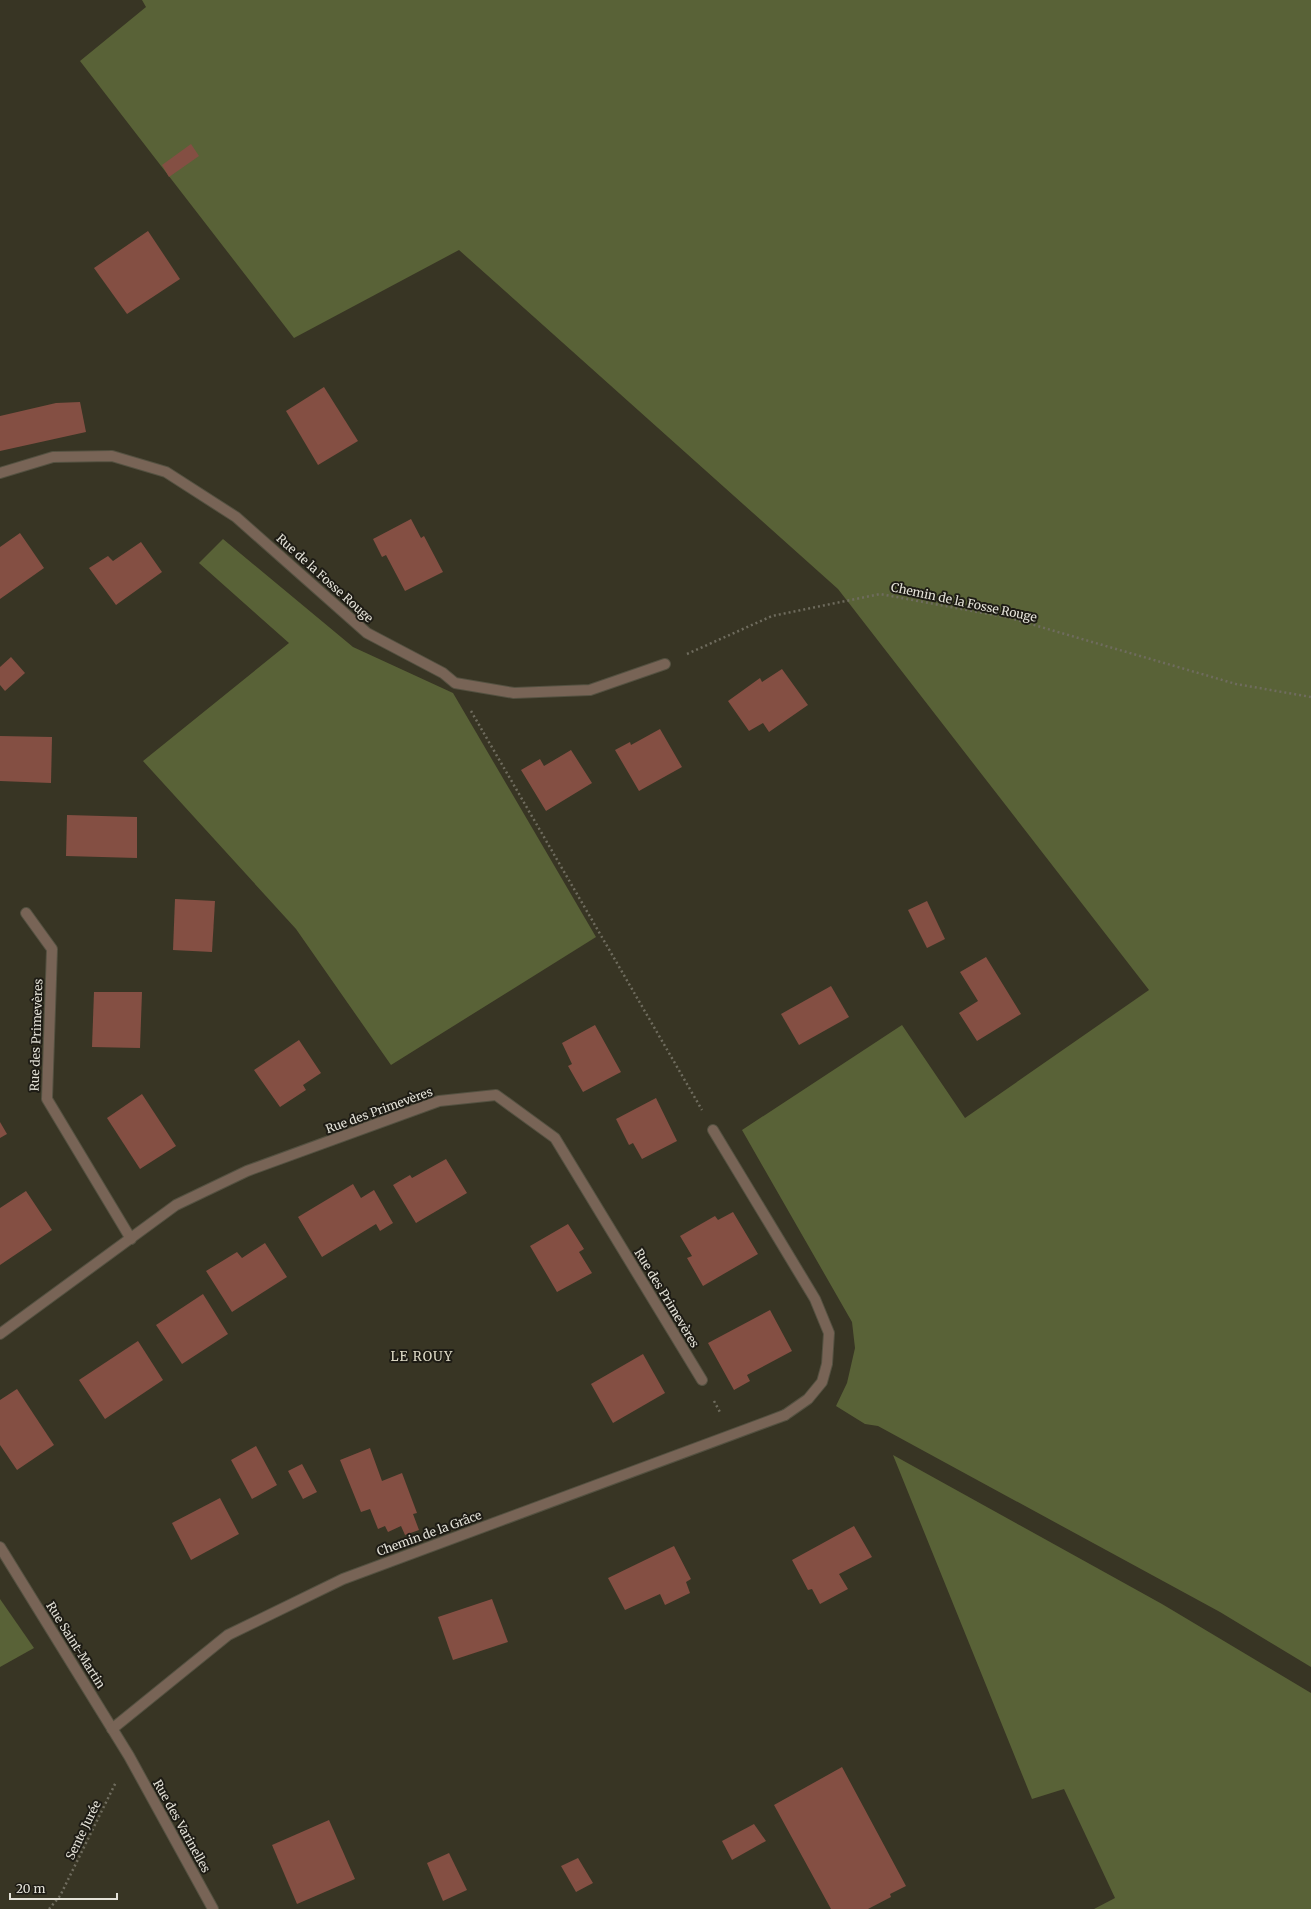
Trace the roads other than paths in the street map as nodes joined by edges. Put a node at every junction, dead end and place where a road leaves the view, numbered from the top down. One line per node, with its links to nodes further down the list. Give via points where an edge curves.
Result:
1 (0, 473): 2 (street, Rue de la Fosse Rouge, via 53,457 112,456 166,472 236,517 367,634 443,673 455,683 514,693 590,690)
2 (665, 664)
3 (26, 913): 5 (street, Rue des Primevères, via 52,949 47,1099)
4 (713, 1130): 9 (street, Chemin de la Grâce, via 815,1299 829,1333 827,1364 822,1382 808,1399 785,1415 343,1579 228,1634)
5 (131, 1239): 6 (street, Rue des Primevères); 7 (street, Rue des Primevères, via 176,1205 247,1171 439,1101 496,1095 555,1138)
6 (0, 1334)
7 (702, 1380)
8 (0, 1547): 9 (street, Rue Saint-Martin)
9 (112, 1729): 10 (street, Rue Saint-Martin)
10 (129, 1756): 11 (street, Rue des Varinelles)
11 (213, 1909)

